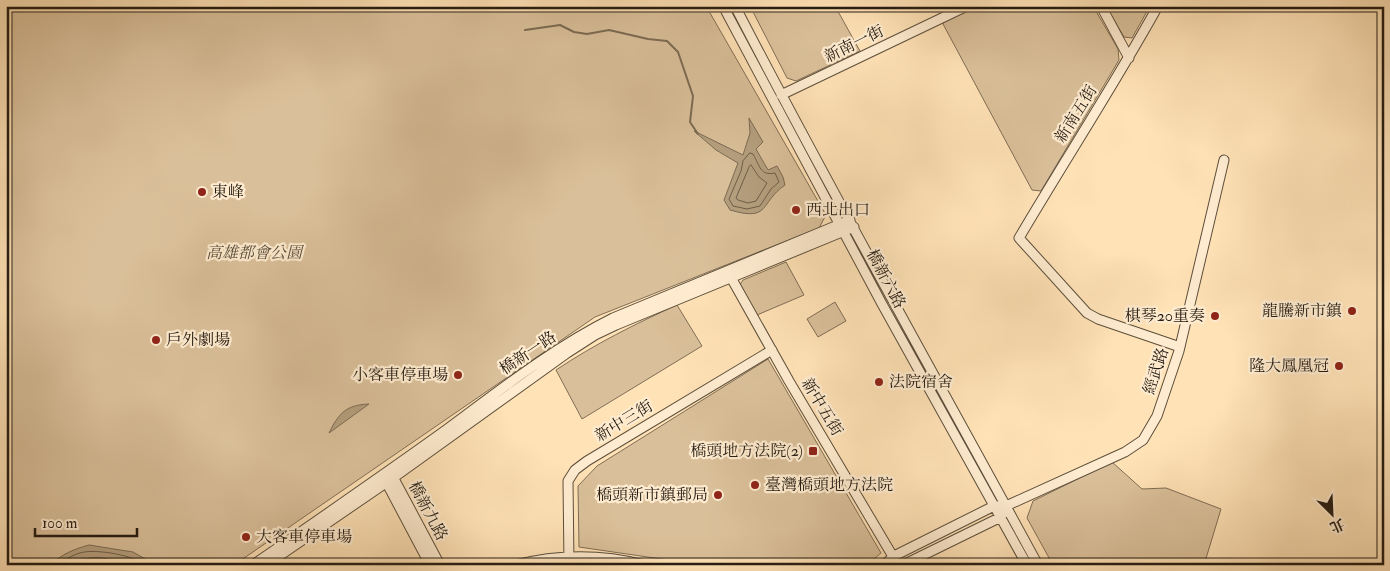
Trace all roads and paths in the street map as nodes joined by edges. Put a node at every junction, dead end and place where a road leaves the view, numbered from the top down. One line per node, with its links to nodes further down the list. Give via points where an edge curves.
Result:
1 (723, 6): 10 (street, 橋新六路)
2 (735, 6): 7 (street, 橋新六路)
3 (967, 6): 7 (street, 新南一街)
4 (1100, 6): 6 (street)
5 (1158, 6): 6 (street, 新南五街)
6 (1129, 58): 12 (street, 新南五街, via 1019,238 1087,313)
7 (781, 96): 9 (street, 橋新六路)
8 (1224, 160): 12 (street, 經武路)
9 (852, 224): 10 (street, 橋新一路); 16 (street, 橋新六路)
10 (842, 228): 11 (street, 橋新一路); 15 (street, 橋新六路)
11 (729, 274): 13 (street, 新中五街); 14 (street, 橋新一路, via 591,329 508,385)
12 (1180, 347): 16 (street, 經武路, via 1158,416 1143,440 1116,456)
13 (772, 350): 18 (street, 新中三街, via 586,460 575,470 568,481); 19 (street, 新中五街)
14 (388, 477): 20 (street, 橋新一路); 21 (street, 橋新一路); 22 (street, 橋新九路); 23 (street, 橋新九路)
15 (994, 506): 16 (street, 經武路); 17 (street, 橋新六路); 19 (street, 經武路)
16 (1006, 506): 17 (street); 31 (street, 橋新六路)
17 (1001, 517): 29 (street); 30 (street, 橋新六路)
18 (569, 560): 24 (street); 25 (street); 26 (street); 27 (street, via 602,558)
19 (896, 561): 28 (street, 經武路)
20 (253, 565)
21 (266, 565)
22 (430, 565)
23 (440, 565)
24 (515, 565)
25 (559, 565)
26 (590, 565)
27 (645, 565)
28 (884, 565)
29 (903, 565)
30 (1027, 565)
31 (1038, 565)

